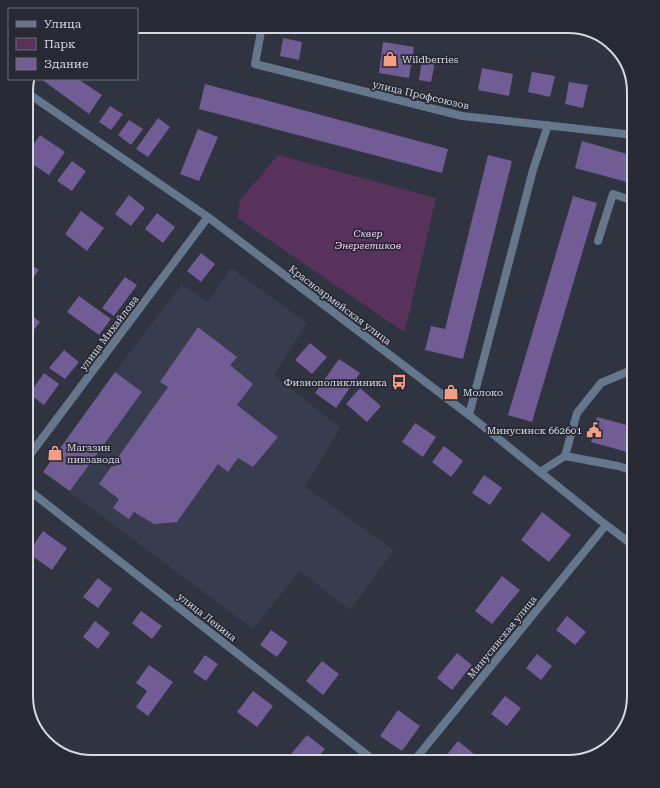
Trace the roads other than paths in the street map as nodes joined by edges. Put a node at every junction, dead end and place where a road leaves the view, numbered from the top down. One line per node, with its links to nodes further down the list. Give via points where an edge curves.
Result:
1 (261, 33): 3 (street, улица Профсоюзов, via 255,64 462,116)
2 (33, 97): 6 (street, Красноармейская улица)
3 (548, 125): 4 (street, улица Профсоюзов); 9 (street, via 533,170)
4 (627, 134)
5 (627, 198): 7 (street, via 613,194)
6 (208, 217): 9 (street, Красноармейская улица); 10 (street, улица Михайлова)
7 (598, 241)
8 (627, 372): 11 (street, via 601,383 577,413)
9 (469, 416): 13 (street, Красноармейская улица)
10 (33, 451)
11 (565, 456): 12 (street); 13 (street)
12 (627, 469)
13 (540, 472): 15 (street, Красноармейская улица)
14 (33, 493): 17 (street, улица Ленина)
15 (606, 525): 16 (street, Красноармейская улица); 18 (street, Минусинская улица)
16 (627, 541)
17 (367, 755)
18 (419, 755)

